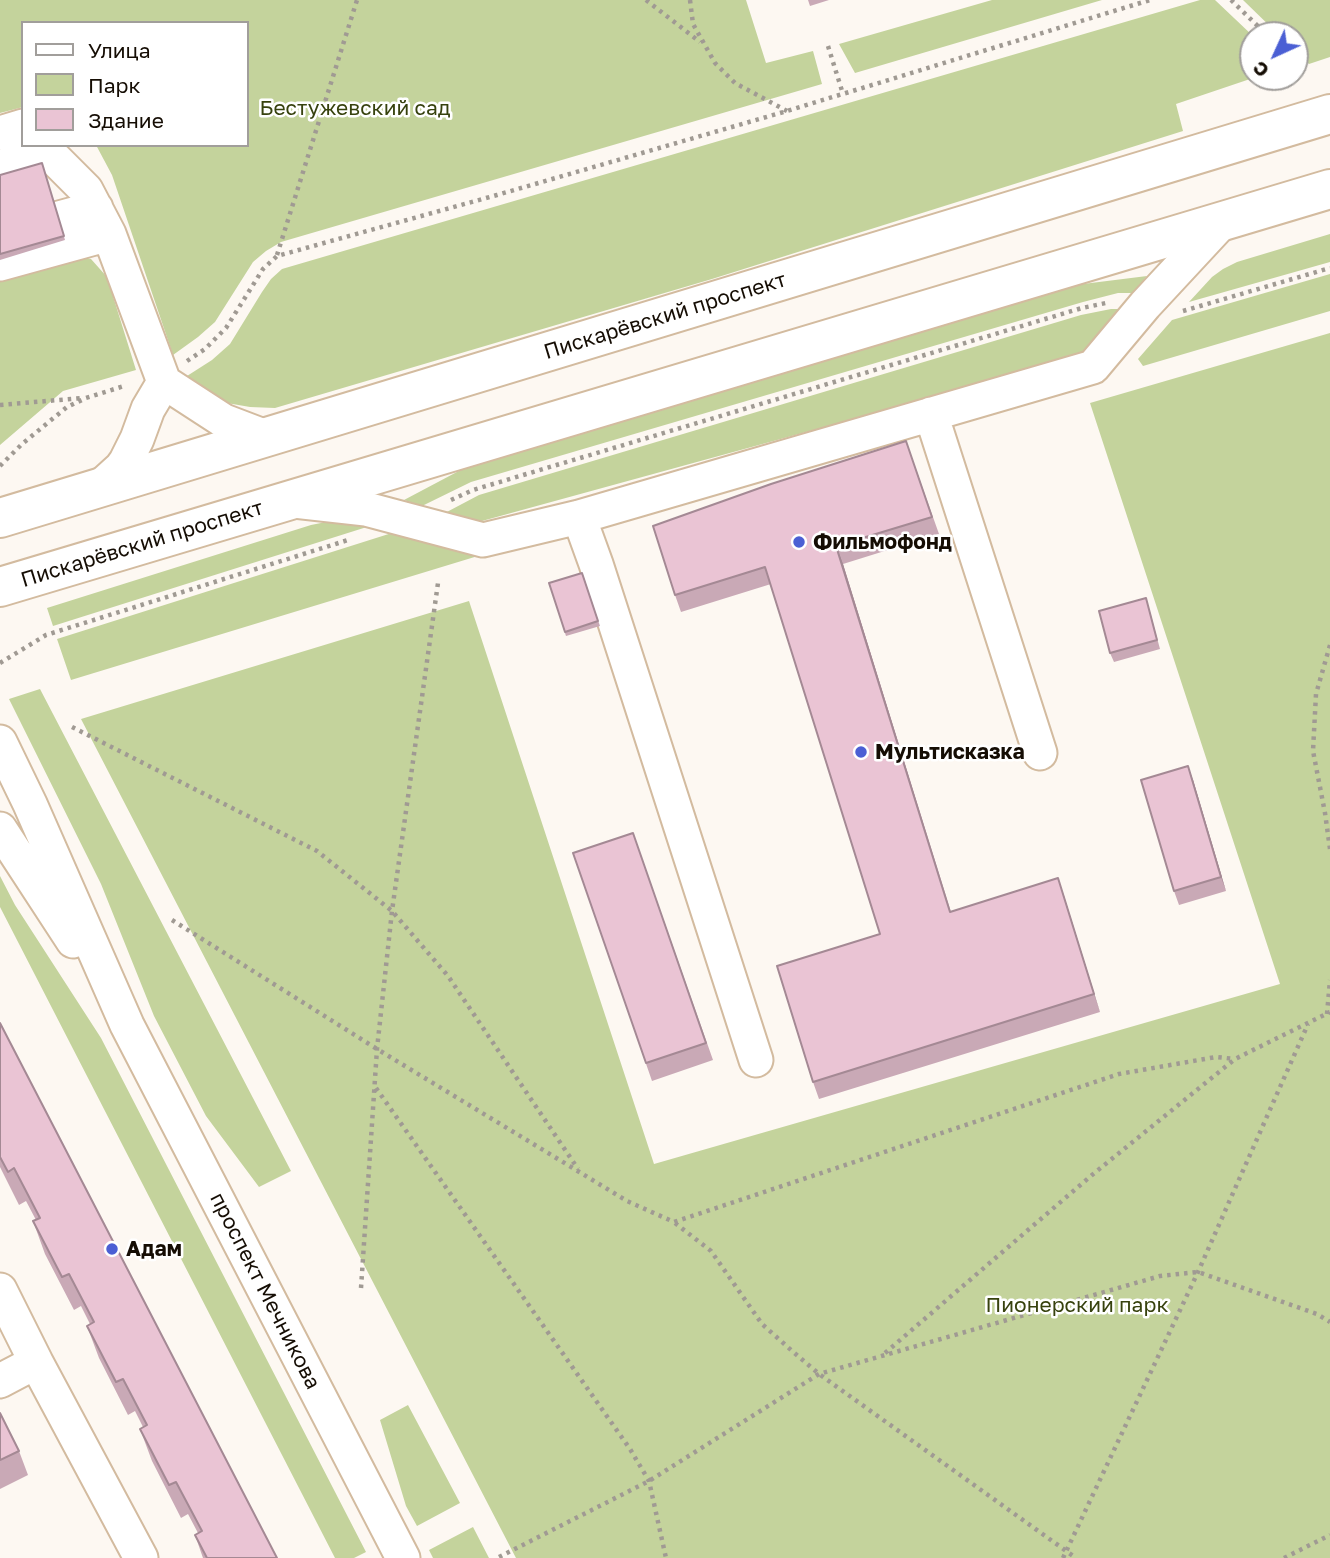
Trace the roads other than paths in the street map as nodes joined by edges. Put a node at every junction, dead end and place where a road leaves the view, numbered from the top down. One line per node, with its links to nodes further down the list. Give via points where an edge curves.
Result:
1 (1330, 114): 13 (main road, Пискарёвский проспект)
2 (21, 127): 3 (street)
3 (0, 133)
4 (50, 166): 5 (street); 8 (street, via 86,190)
5 (0, 167)
6 (1330, 189): 9 (main road, Пискарёвский проспект)
7 (59, 218): 8 (street)
8 (103, 221): 10 (street); 11 (street)
9 (1223, 221): 12 (street, via 1093,367); 15 (main road, Пискарёвский проспект)
10 (0, 264)
11 (162, 378): 13 (street, via 225,421); 14 (street, via 126,461)
12 (931, 414): 16 (street); 20 (street)
13 (266, 437): 14 (main road, Пискарёвский проспект)
14 (99, 488): 17 (main road, Пискарёвский проспект)
15 (288, 501): 16 (street, via 366,509 483,540); 18 (main road, Пискарёвский проспект)
16 (579, 517): 25 (street)
17 (0, 518)
18 (0, 587)
19 (0, 742): 21 (street, проспект Мечникова)
20 (1040, 753)
21 (30, 804): 22 (street); 24 (street, проспект Мечникова)
22 (0, 818)
23 (0, 829): 24 (street, проспект Мечникова)
24 (127, 1026): 30 (street, проспект Мечникова)
25 (756, 1060)
26 (0, 1290): 27 (street)
27 (36, 1362): 28 (street); 29 (street)
28 (0, 1381)
29 (141, 1558)
30 (403, 1558)

